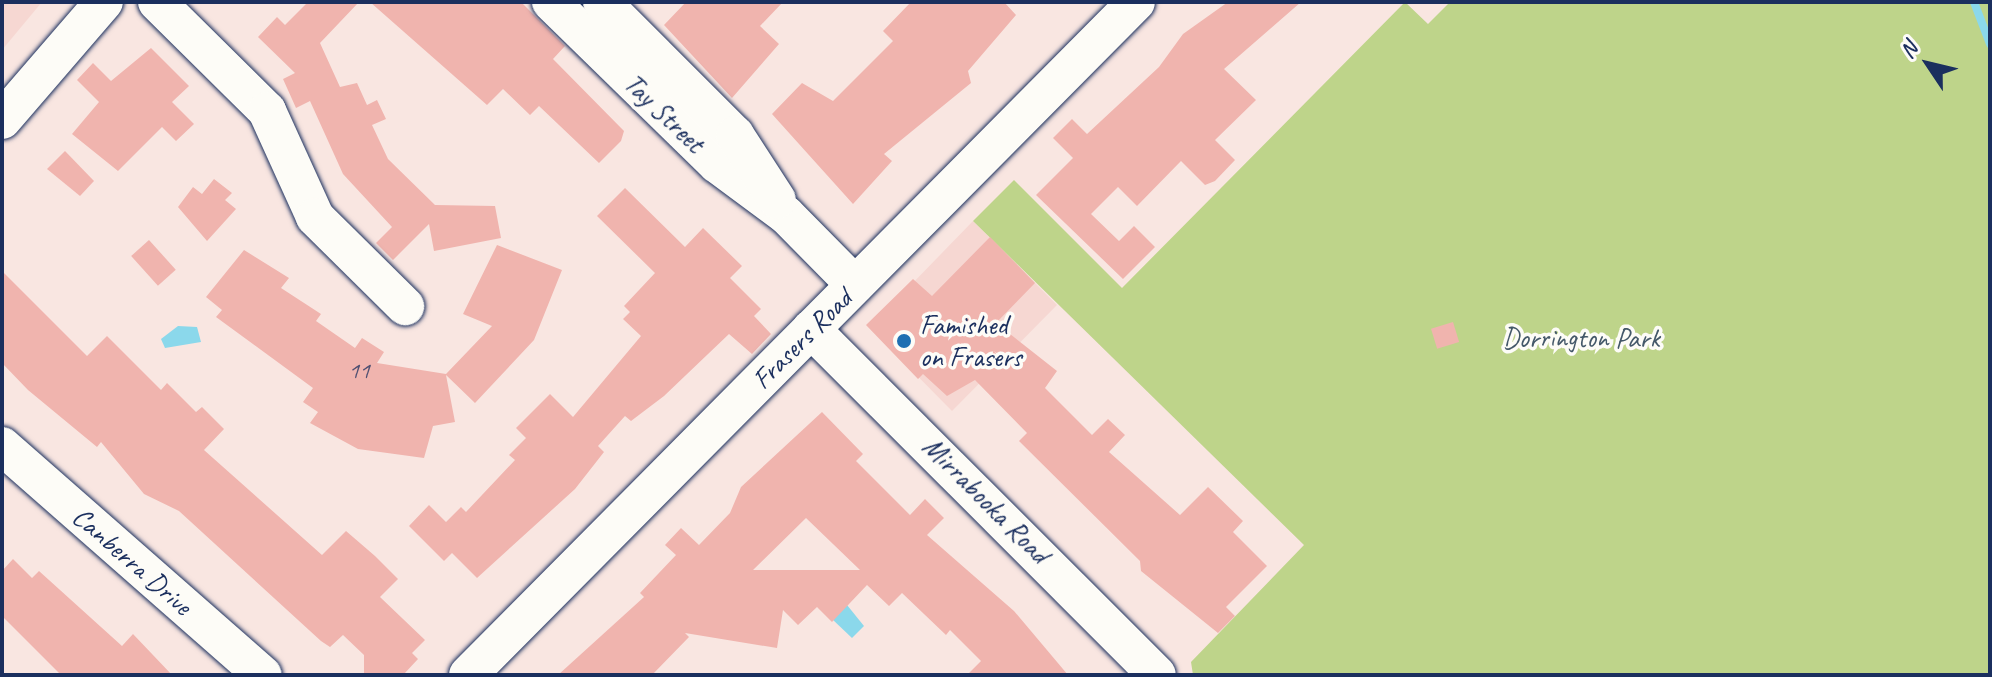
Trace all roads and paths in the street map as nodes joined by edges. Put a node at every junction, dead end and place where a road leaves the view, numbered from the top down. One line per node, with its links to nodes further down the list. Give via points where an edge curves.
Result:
1 (104, 2): 6 (street)
2 (157, 2): 9 (street, via 267,111 315,217)
3 (551, 2): 7 (street, Tay Street, via 717,164)
4 (602, 2): 7 (street, Tay Street, via 735,135)
5 (1136, 2): 8 (street, Frasers Road)
6 (2, 120)
7 (786, 215): 8 (street, Tay Street)
8 (855, 285): 10 (street, Frasers Road)
9 (405, 306)
10 (811, 329): 13 (street, Frasers Road); 14 (street, Mirrabooka Road)
11 (2, 446): 12 (street, Canberra Drive)
12 (263, 675)
13 (468, 675)
14 (1157, 675)

